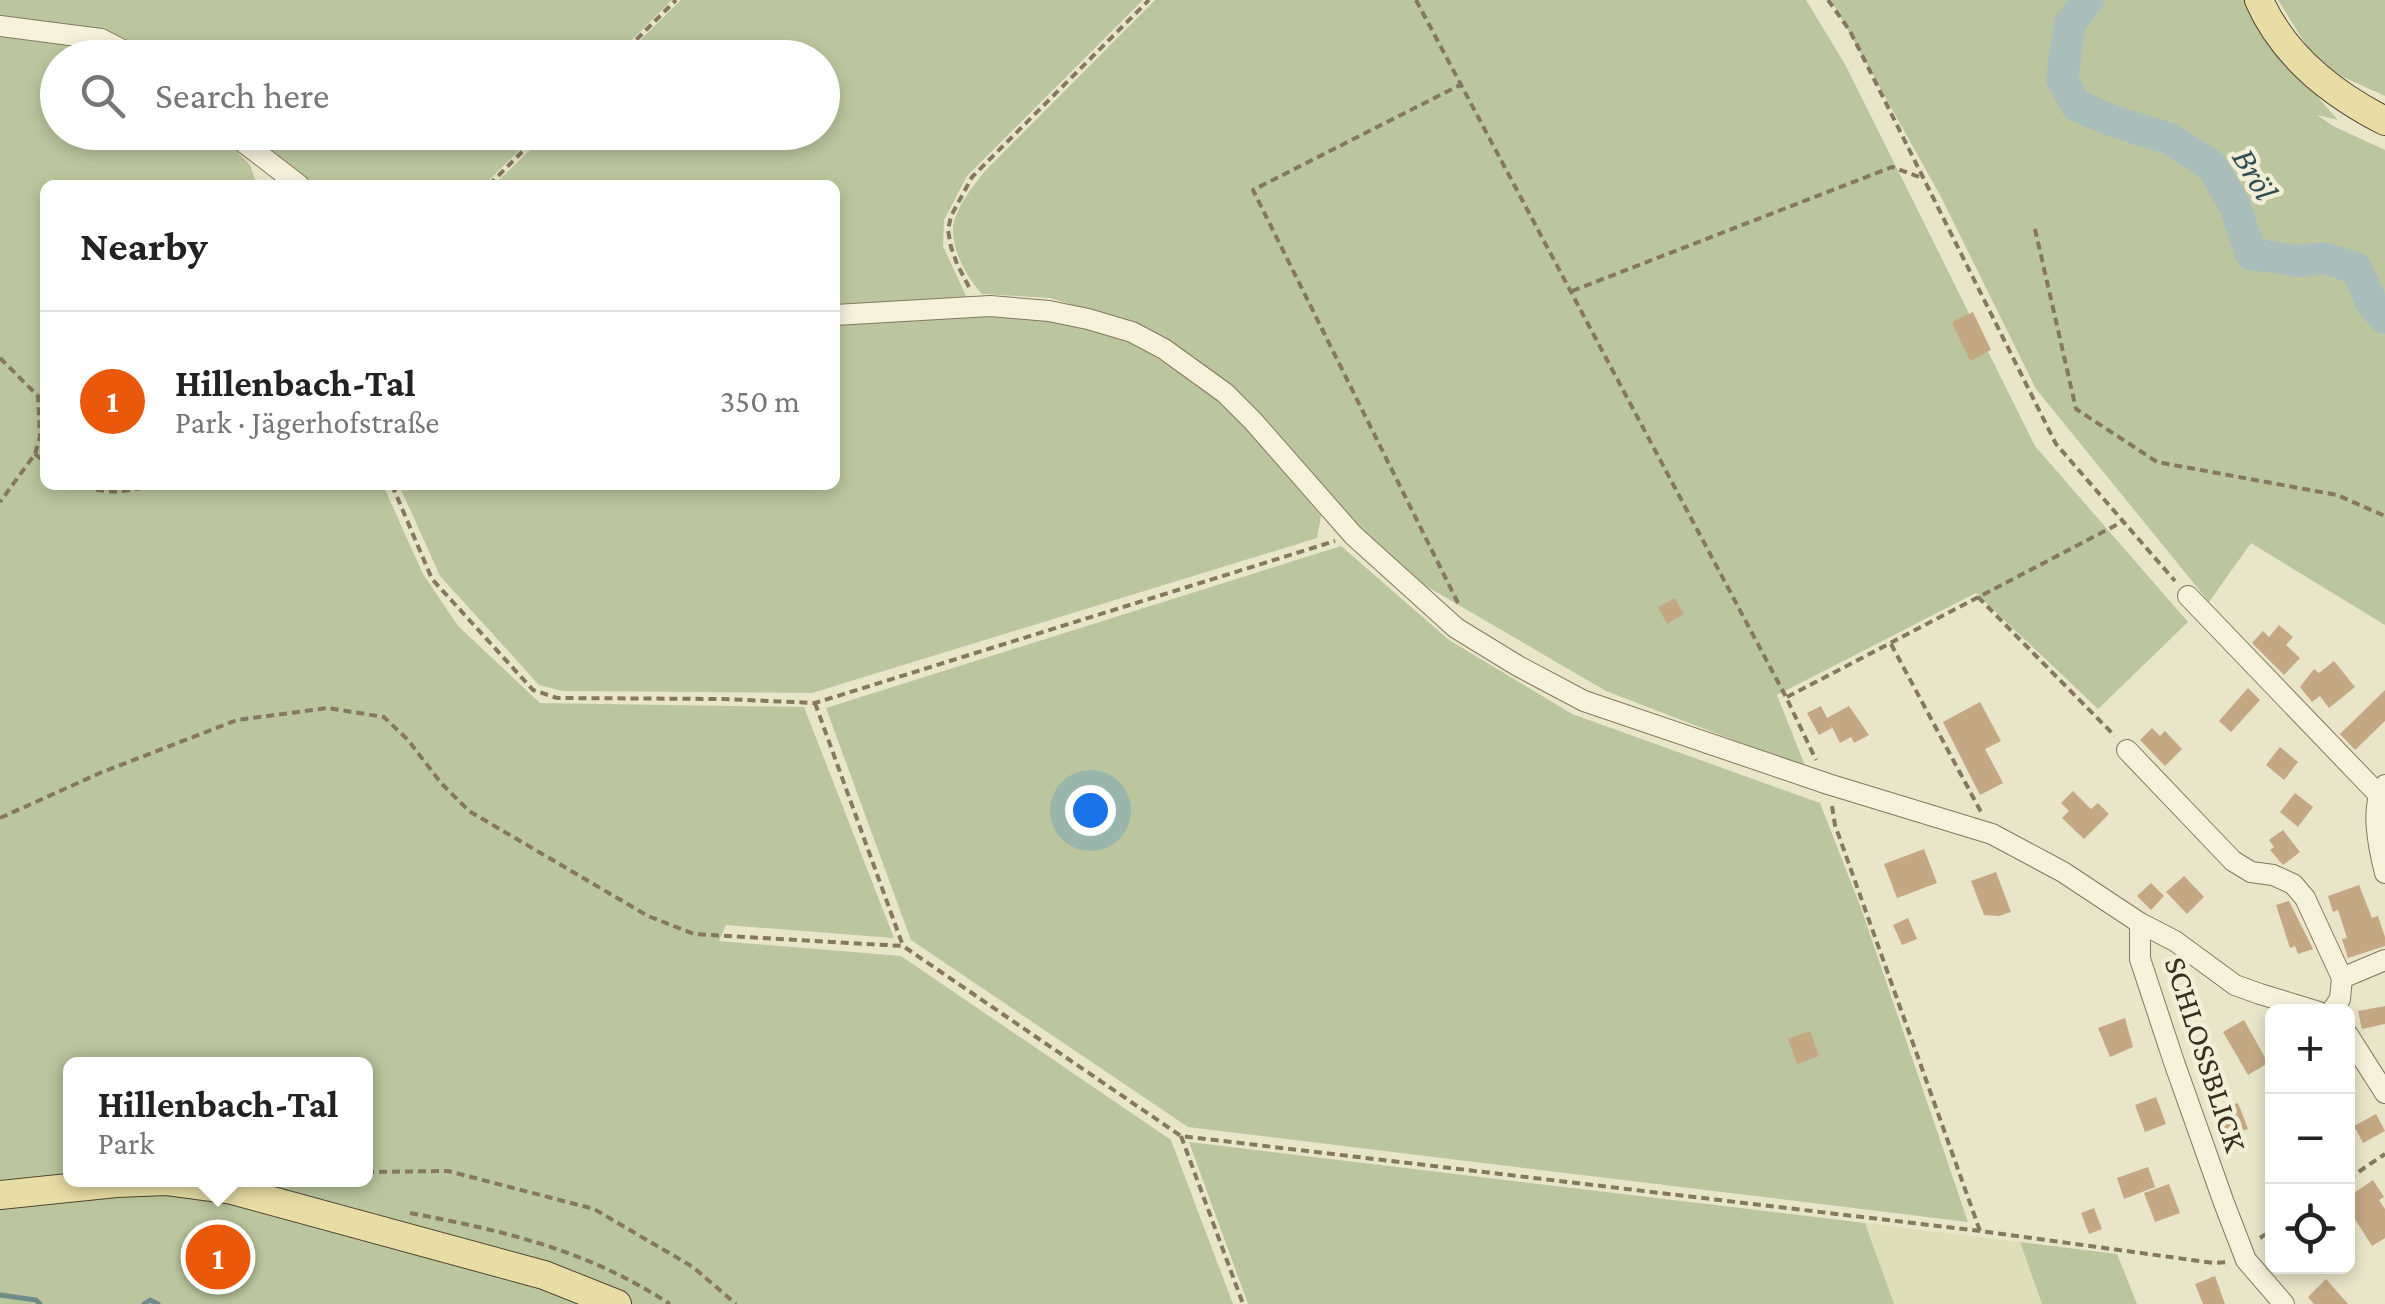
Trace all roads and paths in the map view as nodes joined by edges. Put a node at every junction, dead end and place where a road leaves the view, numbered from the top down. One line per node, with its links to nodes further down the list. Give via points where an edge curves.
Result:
1 (676, 0): 8 (path)
2 (1149, 0): 18 (path, via 972,177 959,200 948,230 951,247 971,291)
3 (1416, 0): 9 (path)
4 (1828, 0): 13 (path)
5 (2259, 0): 10 (main road, via 2312,74)
6 (0, 26): 7 (street)
7 (101, 40)
8 (636, 40)
9 (1462, 84): 17 (path); 32 (path, via 1253,190)
10 (2385, 120)
11 (253, 150): 14 (street)
12 (524, 150): 15 (path)
13 (1924, 179): 17 (path, via 1892,167); 28 (path, via 2056,444)
14 (292, 180)
15 (494, 180)
16 (2035, 229): 27 (path, via 2076,410 2156,462 2337,494)
17 (1572, 291): 34 (path)
18 (990, 306): 19 (street); 29 (street, via 1088,319 1164,349 1239,407)
19 (840, 315)
20 (0, 358): 21 (path, via 38,396)
21 (35, 454): 22 (path); 26 (path)
22 (40, 458)
23 (95, 490): 24 (path)
24 (136, 490)
25 (394, 490): 35 (path, via 432,579 532,690 557,698)
26 (0, 502)
27 (2385, 516)
28 (2124, 521): 30 (path); 31 (path)
29 (1353, 535): 35 (path); 37 (street, via 1456,628 1584,701)
30 (2188, 596): 38 (street)
31 (1978, 598): 33 (path); 36 (path)
32 (1459, 606)
33 (1890, 643): 34 (path); 40 (path)
34 (1786, 697): 37 (path)
35 (814, 702): 43 (path)
36 (2128, 750): 45 (street, via 2233,861 2292,884)
37 (1828, 784): 40 (street); 57 (path, via 1835,825)
38 (2382, 790): 41 (street, via 2378,839)
39 (0, 818): 43 (path, via 238,720 328,708 384,717 469,810 648,916 694,934)
40 (1992, 834): 42 (street)
41 (2385, 873)
42 (2140, 923): 46 (street, via 2236,984); 59 (street, SCHLOSSBLICK, via 2140,959)
43 (902, 946): 50 (path)
44 (2385, 960): 45 (street)
45 (2342, 978): 47 (street)
46 (2293, 1004)
47 (2336, 1004)
48 (2355, 1046): 49 (street)
49 (2385, 1093)
50 (1182, 1136): 57 (path); 62 (path)
51 (2385, 1154): 53 (path)
52 (373, 1172): 61 (path, via 448,1171 594,1208 693,1267)
53 (2355, 1174)
54 (77, 1187): 56 (main road)
55 (210, 1187): 60 (main road, via 544,1275)
56 (0, 1195)
57 (1980, 1231): 59 (path, via 2214,1263)
58 (2265, 1235): 59 (path)
59 (2246, 1260): 63 (street, SCHLOSSBLICK)
60 (617, 1304)
61 (736, 1304)
62 (1243, 1304)
63 (2284, 1304)

